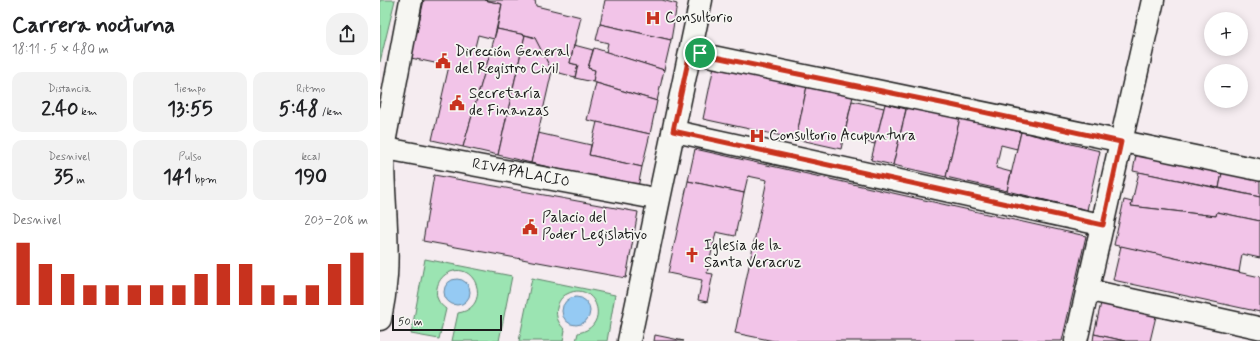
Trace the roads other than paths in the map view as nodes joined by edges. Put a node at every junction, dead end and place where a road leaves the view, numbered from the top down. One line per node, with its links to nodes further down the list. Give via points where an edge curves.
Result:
1 (411, 0): 7 (main road)
2 (701, 0): 4 (main road)
3 (1153, 0): 6 (main road)
4 (690, 52): 5 (main road); 6 (street)
5 (673, 131): 9 (main road); 10 (street)
6 (1121, 142): 8 (street); 10 (main road)
7 (383, 148): 9 (street, RIVAPALACIO); 12 (main road, via 386,276)
8 (1260, 170)
9 (658, 199): 14 (main road)
10 (1103, 225): 11 (main road)
11 (1088, 290): 13 (street); 15 (main road)
12 (380, 319)
13 (1260, 328)
14 (629, 341)
15 (1076, 341)

